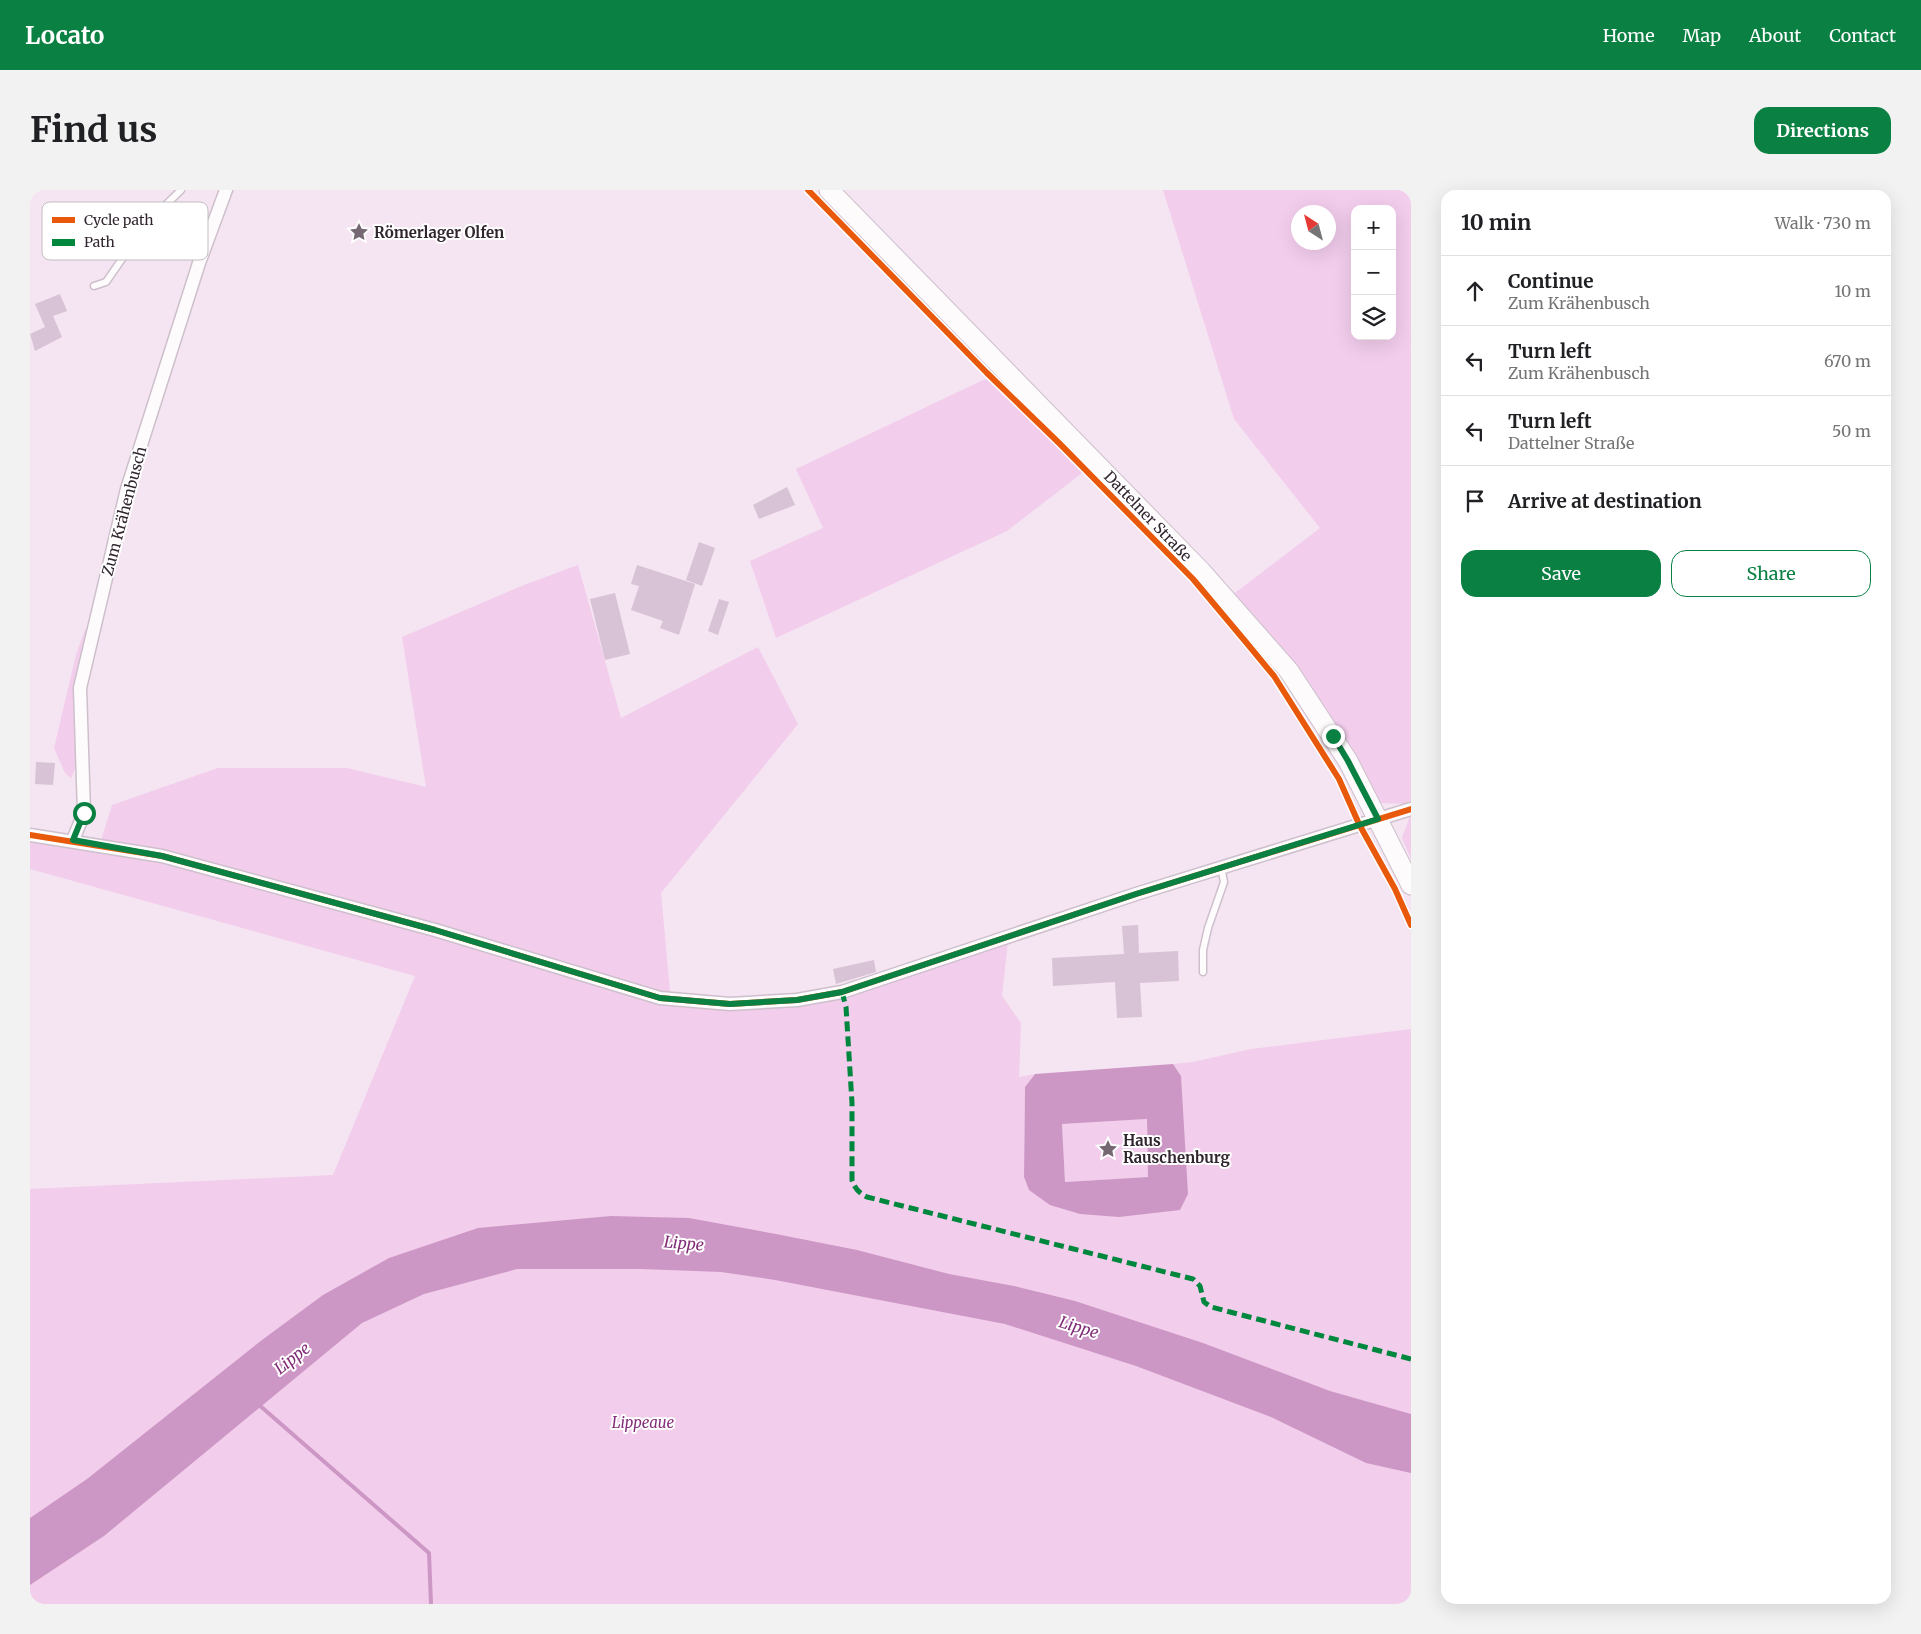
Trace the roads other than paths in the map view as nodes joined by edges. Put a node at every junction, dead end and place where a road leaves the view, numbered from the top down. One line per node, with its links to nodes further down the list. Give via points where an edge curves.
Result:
1 (181, 190): 4 (lane)
2 (226, 190): 5 (street, Zum Krähenbusch)
3 (829, 190): 10 (main road, Dattelner Straße, via 1208,578 1289,671 1348,761)
4 (169, 202)
5 (208, 239)
6 (121, 260): 8 (lane, via 106,282)
7 (200, 260): 12 (street, Zum Krähenbusch, via 127,489 84,669 80,688 84,813)
8 (94, 286)
9 (1411, 809): 10 (street)
10 (1378, 819): 13 (street); 14 (main road, Dattelner Straße)
11 (30, 835): 12 (street)
12 (73, 840): 13 (street, via 162,856 435,930 660,998 730,1004 804,999 842,992)
13 (1222, 867): 15 (lane, via 1224,882 1208,928)
14 (1411, 885)
15 (1203, 972)

